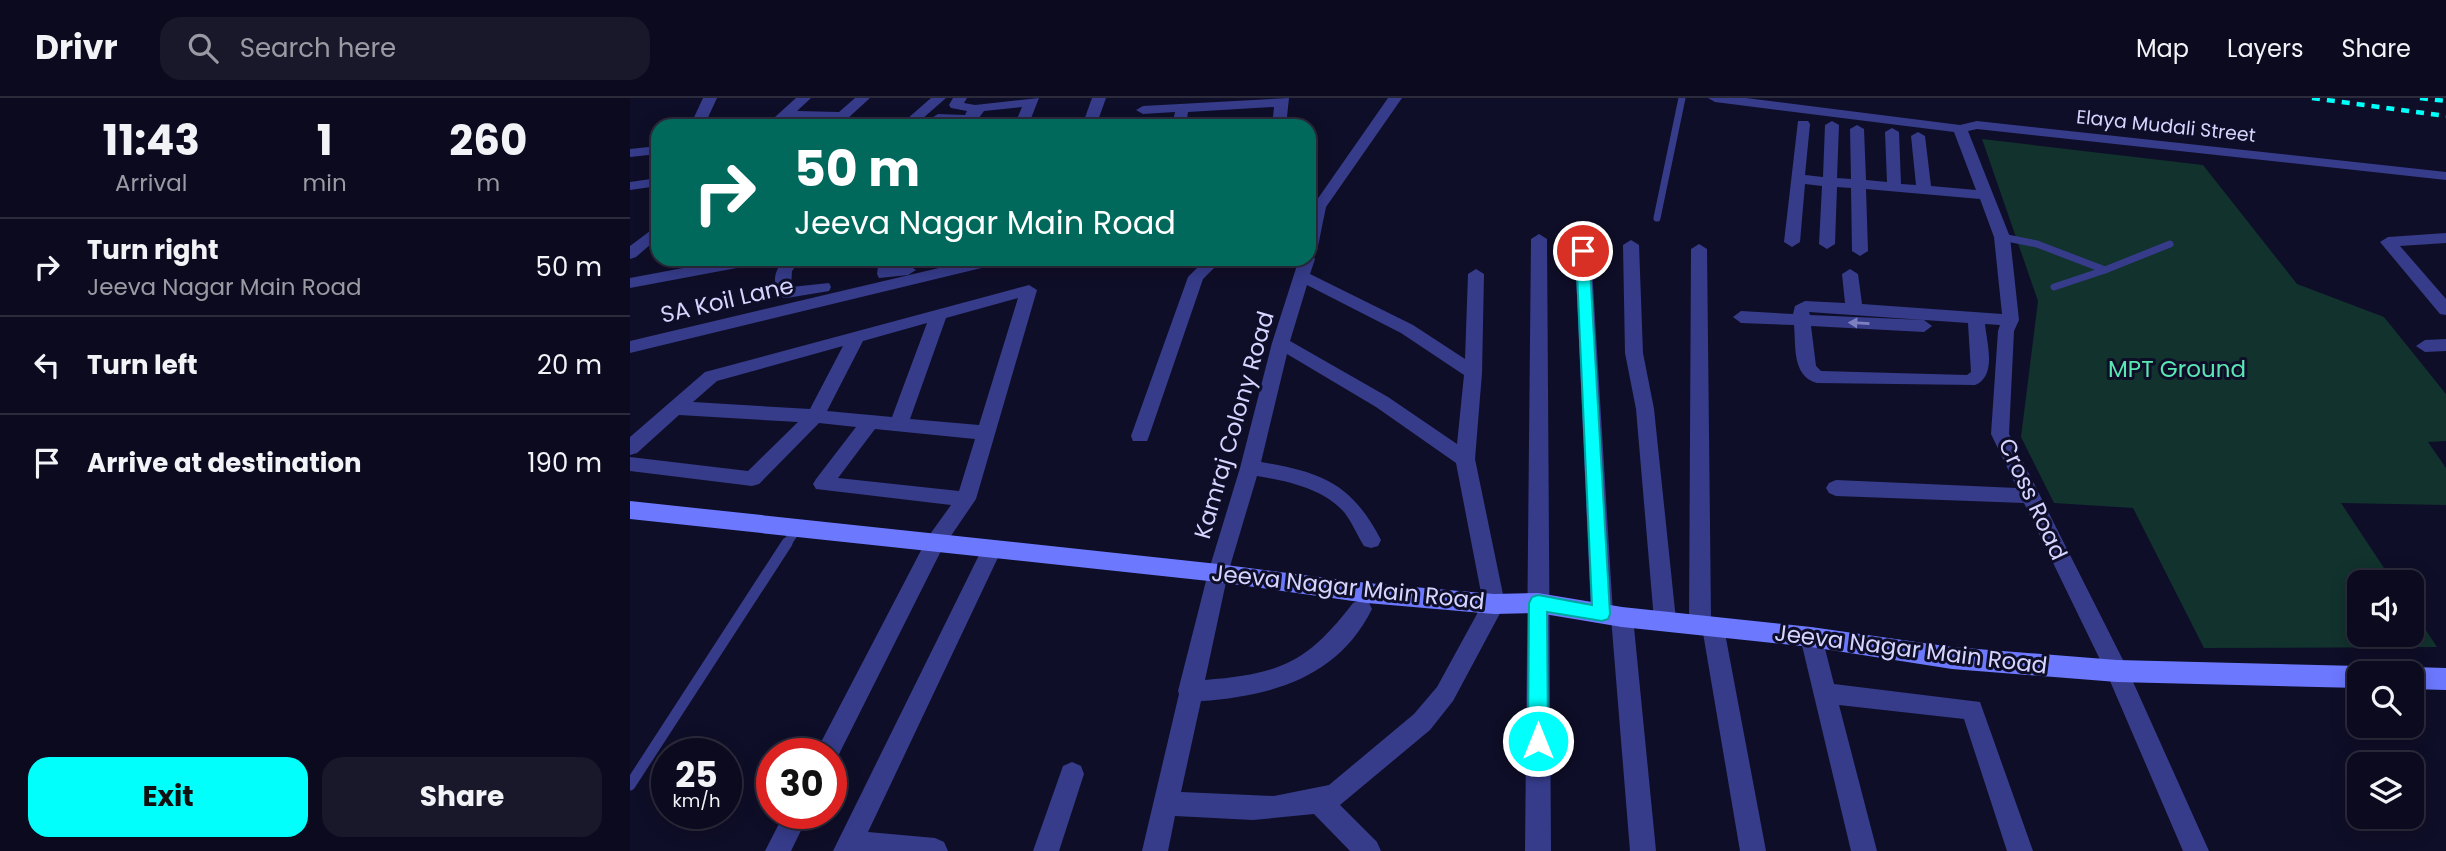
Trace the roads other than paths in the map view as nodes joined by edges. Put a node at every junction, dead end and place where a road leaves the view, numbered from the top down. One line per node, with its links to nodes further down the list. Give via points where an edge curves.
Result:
1 (710, 98): 16 (street)
2 (804, 98): 14 (street)
3 (863, 98): 14 (street, via 842,116)
4 (939, 98): 18 (street)
5 (960, 98): 15 (street, via 956,106)
6 (1099, 98): 21 (street)
7 (1395, 98): 41 (street)
8 (1682, 98): 42 (lane)
9 (1715, 98): 27 (street, Elaya Mudali Street)
10 (1031, 100): 15 (street); 20 (street)
11 (1282, 100): 13 (street); 23 (street)
12 (1145, 104): 13 (street)
13 (1182, 108): 22 (street)
14 (785, 115): 17 (street)
15 (971, 118): 19 (street)
16 (700, 119)
17 (780, 119)
18 (914, 119)
19 (939, 119)
20 (1024, 119)
21 (1092, 119)
22 (1180, 119)
23 (1280, 119)
24 (1803, 124): 33 (street)
25 (1832, 125): 35 (street)
26 (1857, 129): 36 (street)
27 (1960, 129): 32 (street, Elaya Mudali Street, via 1977,125); 40 (street, Cross Road)
28 (1892, 132): 38 (street)
29 (1918, 136): 39 (street)
30 (651, 151): 31 (street)
31 (630, 153)
32 (2446, 176)
33 (1797, 179): 35 (street); 47 (street)
34 (651, 182): 37 (street)
35 (1828, 182): 36 (street); 49 (street)
36 (1857, 185): 38 (street); 54 (street)
37 (630, 186)
38 (1894, 188): 39 (street)
39 (1924, 190): 40 (street)
40 (1984, 195): 44 (street, Cross Road)
41 (1316, 205)
42 (1657, 218)
43 (651, 236): 55 (street)
44 (2002, 237): 63 (lane, via 2037,244); 75 (street, Cross Road)
45 (2446, 238): 48 (street)
46 (1539, 239): 101 (street)
47 (1792, 242)
48 (2388, 242): 70 (street)
49 (1827, 244)
50 (2170, 244): 63 (lane)
51 (1631, 245): 105 (street, via 1634,353 1645,409)
52 (1699, 249): 106 (street)
53 (1583, 251): 104 (street)
54 (1860, 251)
55 (630, 254)
56 (695, 266): 64 (street)
57 (724, 266): 64 (street)
58 (787, 266): 59 (street, via 782,285 787,293)
59 (886, 266)
60 (966, 266): 77 (street, SA Koil Lane)
61 (1208, 266): 87 (street, via 1196,277)
62 (1305, 268): 78 (street, Kamraj Colony Road); 81 (street)
63 (2105, 270): 68 (lane)
64 (686, 274): 67 (street)
65 (1476, 274): 81 (street)
66 (1850, 274): 69 (street)
67 (630, 283)
68 (2054, 287)
69 (1854, 307): 73 (street, via 1805,306); 74 (street)
70 (2446, 310)
71 (939, 314): 76 (street); 85 (street); 86 (street, via 1029,289)
72 (1741, 317): 73 (street)
73 (1803, 320): 74 (street, one-way to 73); 74 (street, via 1807,369 1817,377 1969,382 1980,372)
74 (1976, 323): 75 (street)
75 (2008, 325): 93 (street, Cross Road, via 2000,434)
76 (857, 336): 82 (street, via 711,376); 83 (street)
77 (633, 339)
78 (1281, 343): 89 (street, via 1382,402); 91 (street, Kamraj Colony Road)
79 (2446, 345): 80 (street)
80 (2425, 346)
81 (1474, 373): 89 (street)
82 (675, 408): 83 (street); 88 (street)
83 (815, 416): 84 (street); 90 (street, via 752,480)
84 (871, 421): 85 (street); 94 (street, via 823,484)
85 (899, 424): 86 (street)
86 (986, 433): 94 (street)
87 (1140, 436)
88 (630, 449)
89 (1465, 459): 102 (street)
90 (630, 464)
91 (1250, 468): 97 (street, via 1314,482 1349,504); 100 (street, Kamraj Colony Road)
92 (1836, 488): 93 (street)
93 (2031, 496): 108 (street, Cross Road)
94 (967, 499): 98 (street)
95 (630, 510): 96 (street, Jeeva Nagar Main Road)
96 (797, 528): 98 (street, Jeeva Nagar Main Road); 116 (lane)
97 (1371, 540)
98 (935, 543): 99 (street, Jeeva Nagar Main Road); 114 (street)
99 (992, 549): 100 (street, Jeeva Nagar Main Road); 120 (street)
100 (1218, 573): 102 (street, Jeeva Nagar Main Road); 112 (street, Kamraj Colony Road)
101 (1538, 603): 102 (street, Jeeva Nagar Main Road); 104 (street, Jeeva Nagar Main Road); 126 (street)
102 (1494, 604): 117 (street, via 1445,694 1422,722 1336,795)
103 (1361, 608): 112 (street, via 1307,666 1245,687)
104 (1612, 616): 105 (street, Jeeva Nagar Main Road); 127 (street)
105 (1665, 620): 106 (street, Jeeva Nagar Main Road)
106 (1707, 626): 107 (street, Jeeva Nagar Main Road); 128 (street)
107 (1811, 637): 108 (street, Jeeva Nagar Main Road, via 1952,658); 113 (street)
108 (2117, 671): 109 (street, Jeeva Nagar Main Road); 131 (street, Cross Road)
109 (2347, 677)
110 (2424, 678): 111 (street)
111 (2446, 679)
112 (1189, 691): 118 (street, Kamraj Colony Road)
113 (1825, 693): 129 (street); 130 (street, via 1972,709)
114 (835, 738)
115 (1072, 774): 124 (street)
116 (630, 785)
117 (1319, 802): 118 (street, via 1274,810); 125 (street)
118 (1168, 803): 121 (street, Kamraj Colony Road)
119 (789, 829): 122 (street)
120 (847, 847): 123 (street)
121 (1156, 850)
122 (778, 851)
123 (935, 851)
124 (1046, 851)
125 (1368, 851)
126 (1538, 851)
127 (1643, 851)
128 (1753, 851)
129 (1864, 851)
130 (2020, 851)
131 (2196, 851)

